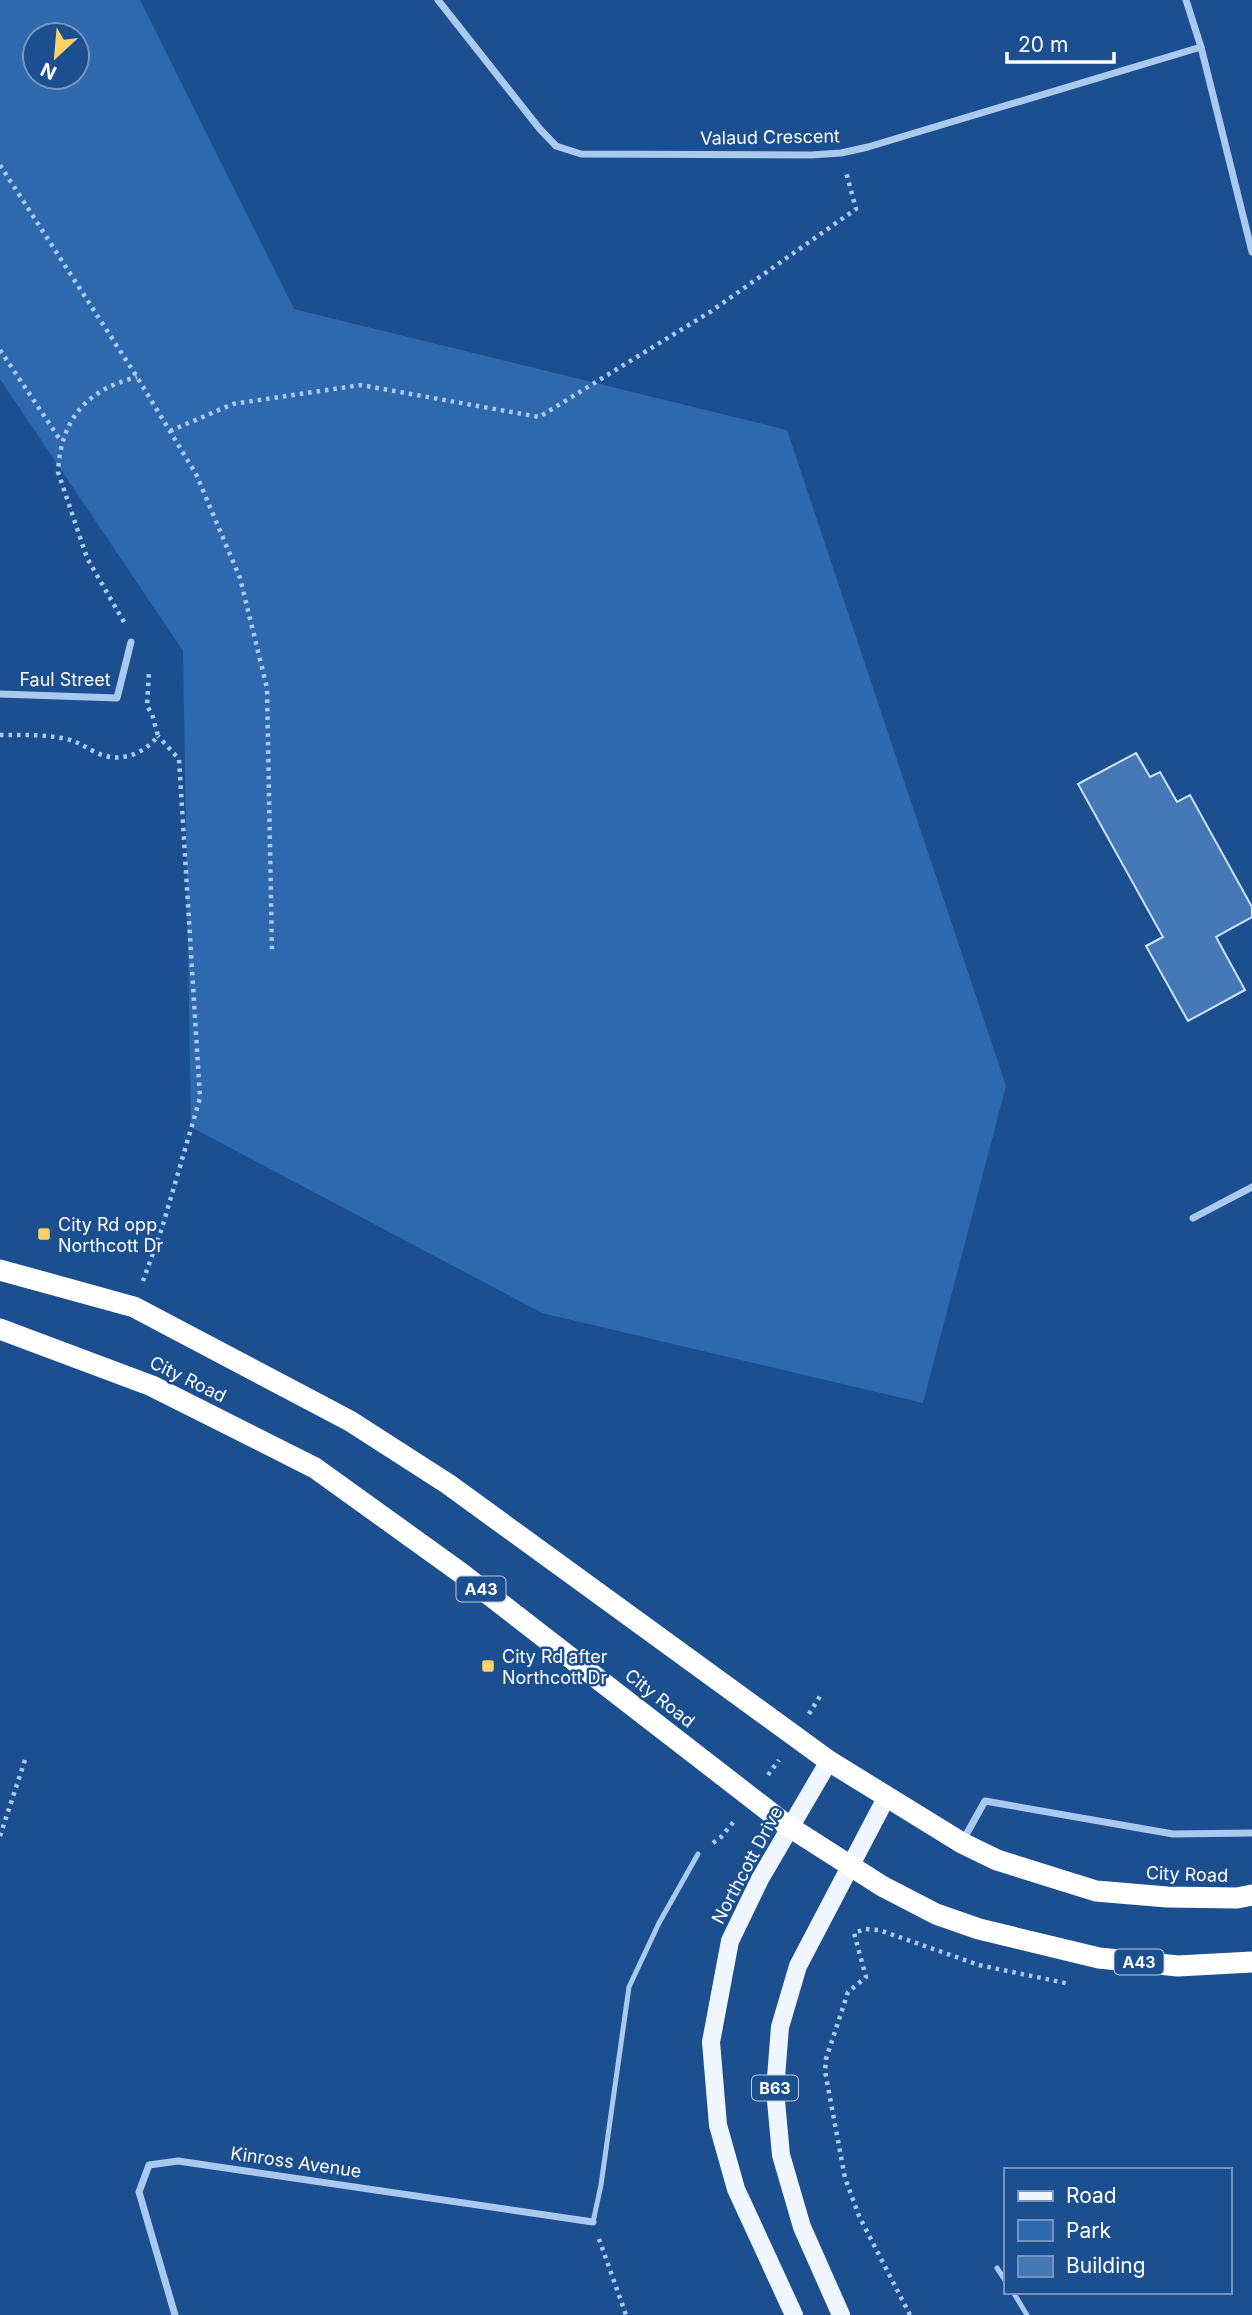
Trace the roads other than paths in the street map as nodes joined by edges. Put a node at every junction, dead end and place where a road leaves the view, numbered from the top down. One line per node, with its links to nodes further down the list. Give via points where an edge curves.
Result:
1 (438, 0): 3 (street, Valaud Crescent, via 539,128 556,146 581,154 841,153)
2 (1186, 0): 3 (street)
3 (1201, 47): 4 (street)
4 (1252, 252)
5 (131, 642): 6 (street, Faul Street, via 117,698)
6 (0, 694)
7 (1252, 1187): 8 (street)
8 (1193, 1218)
9 (0, 1270): 11 (highway, City Road, via 134,1307 350,1421 448,1484)
10 (0, 1329): 13 (highway, City Road / A43, via 152,1386 316,1468 461,1573)
11 (829, 1761): 12 (highway, City Road); 13 (main road, Northcott Drive)
12 (886, 1798): 15 (highway, City Road); 17 (main road, B63)
13 (789, 1826): 17 (highway, City Road / A43); 25 (main road, Northcott Drive, via 730,1941 711,2042 718,2125 736,2189)
14 (1252, 1833): 15 (street, via 1173,1833 985,1801)
15 (962, 1843): 18 (highway, City Road, via 997,1860 1096,1891 1167,1897)
16 (698, 1854): 20 (lane, via 629,1987)
17 (850, 1865): 19 (highway, City Road / A43, via 936,1914 1028,1941 1099,1958 1178,1966); 26 (main road, B63, via 797,1966 780,2026 775,2090 781,2155 802,2227)
18 (1252, 1895)
19 (1252, 1962)
20 (593, 2222): 24 (street, Kinross Avenue, via 178,2161 149,2165 139,2192)
21 (997, 2268): 22 (lane)
22 (1004, 2278)
23 (1014, 2294): 27 (lane)
24 (175, 2315)
25 (794, 2315)
26 (841, 2315)
27 (1027, 2315)

